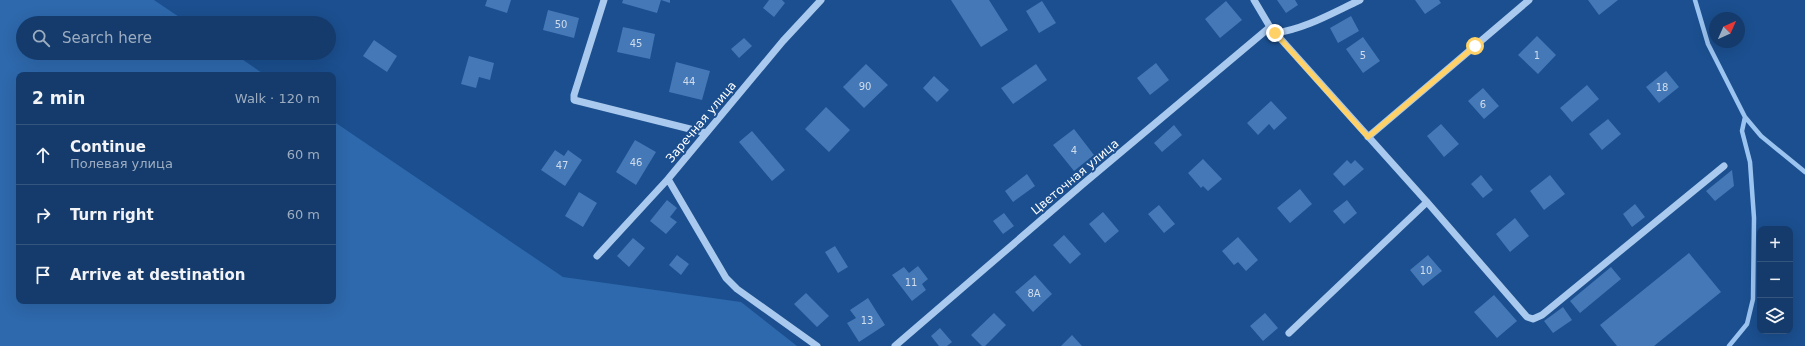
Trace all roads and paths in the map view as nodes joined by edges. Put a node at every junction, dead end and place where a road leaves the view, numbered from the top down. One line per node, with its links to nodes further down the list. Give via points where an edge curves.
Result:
1 (604, 0): 7 (street, via 574,100)
2 (821, 0): 7 (street, Заречная улица)
3 (1254, 0): 6 (street)
4 (1360, 0): 6 (street, via 1308,24 1286,31)
5 (1529, 0): 8 (street)
6 (1272, 30): 8 (street); 15 (street, Цветочная улица, via 1083,184)
7 (706, 133): 10 (street, Заречная улица)
8 (1368, 137): 11 (street)
9 (1724, 166): 11 (street, via 1542,315 1533,319 1527,317)
10 (668, 179): 12 (street, Заречная улица); 14 (street, via 726,278 737,290)
11 (1427, 202): 13 (street)
12 (597, 256)
13 (1289, 332)
14 (817, 346)
15 (896, 346)

